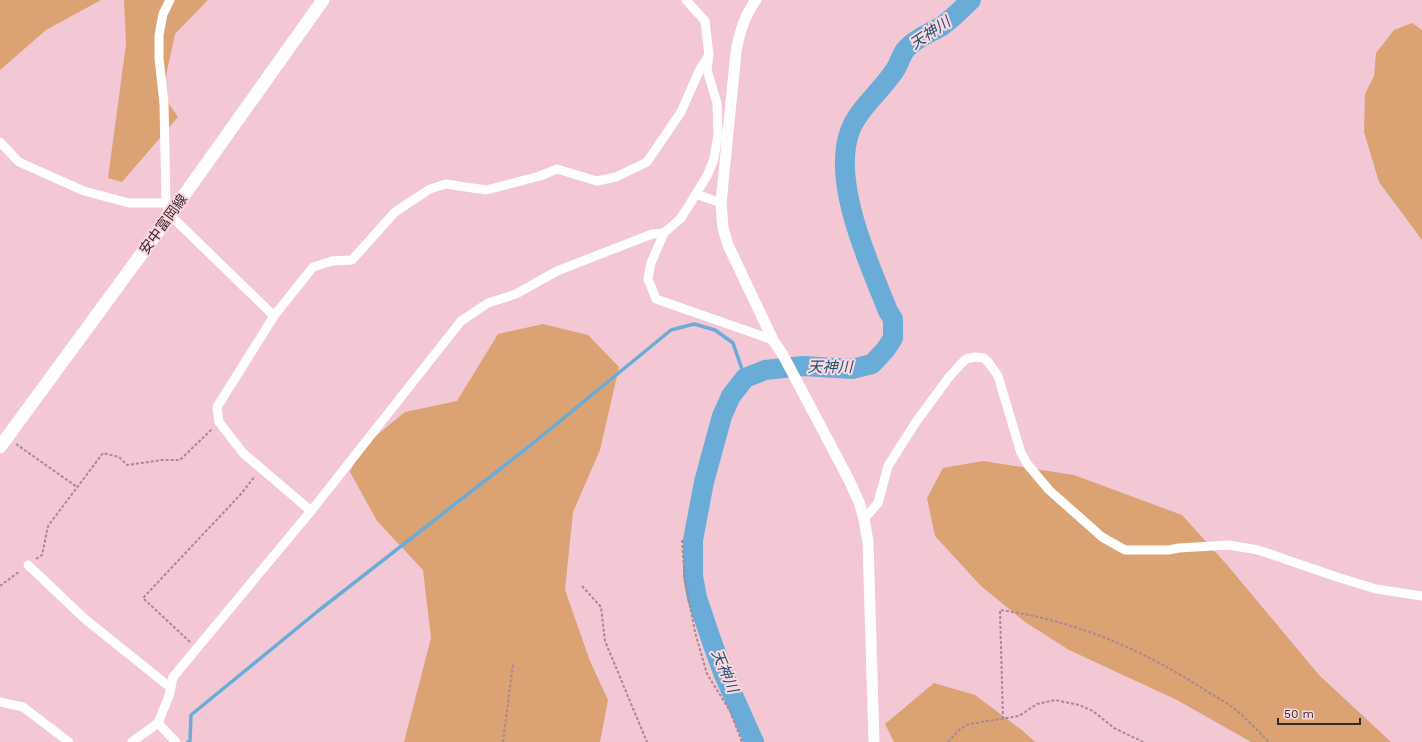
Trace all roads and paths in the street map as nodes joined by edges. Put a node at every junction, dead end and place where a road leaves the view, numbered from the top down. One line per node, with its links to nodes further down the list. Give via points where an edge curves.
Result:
1 (170, 0): 9 (street, via 159,34)
2 (323, 0): 9 (main road, 安中富岡線)
3 (686, 0): 5 (street, via 705,21)
4 (756, 0): 8 (street, via 743,22 738,37)
5 (709, 55): 7 (street, via 707,70 717,103 718,134 714,159); 11 (street, via 681,112 647,162 616,177 597,181 557,169 486,190 446,184 430,189 395,212 352,260 332,261 313,267)
6 (0, 142): 9 (street, via 19,162 84,190 129,203)
7 (696, 194): 8 (street); 10 (street, via 681,218)
8 (721, 203): 12 (street, via 723,228 728,245)
9 (168, 209): 11 (street); 14 (main road, 安中富岡線)
10 (664, 233): 12 (street, via 651,263 648,279 656,299); 17 (street, via 652,234 557,271 516,294 488,303 461,321)
11 (274, 316): 13 (street, via 217,407)
12 (774, 340): 18 (street, via 849,480)
13 (219, 422): 15 (street, via 243,454); 16 (path, via 180,460 127,465 119,457 103,453)
14 (2, 443): 16 (path)
15 (260, 468): 17 (street); 24 (path, via 241,494 143,598)
16 (78, 487): 20 (path, via 48,526 42,555)
17 (311, 511): 24 (street)
18 (864, 519): 23 (street, via 878,503 888,466 949,377 966,359 984,358 998,376 1021,454 1028,465 1049,490 1102,537 1125,550 1168,550 1229,545 1258,550 1376,589); 36 (street, via 868,542)
19 (682, 540): 35 (path, via 684,581 694,632 707,674 730,711)
20 (28, 565): 21 (path); 26 (street, via 85,619)
21 (0, 586)
22 (582, 586): 34 (path, via 601,607 606,641)
23 (1422, 596)
24 (196, 648): 26 (street, via 173,677)
25 (513, 664): 33 (path)
26 (170, 688): 29 (street)
27 (0, 702): 30 (street, via 23,707)
28 (1003, 719): 37 (path, via 969,724 960,729); 38 (path, via 1019,716 1037,704 1055,700 1080,705 1093,711 1114,728); 39 (path, via 1000,610 1023,613 1073,627 1115,641 1157,661 1236,710)
29 (158, 723): 31 (street); 32 (street)
30 (69, 742)
31 (132, 742)
32 (176, 742)
33 (503, 742)
34 (647, 742)
35 (742, 742)
36 (874, 742)
37 (948, 742)
38 (1143, 742)
39 (1268, 742)

